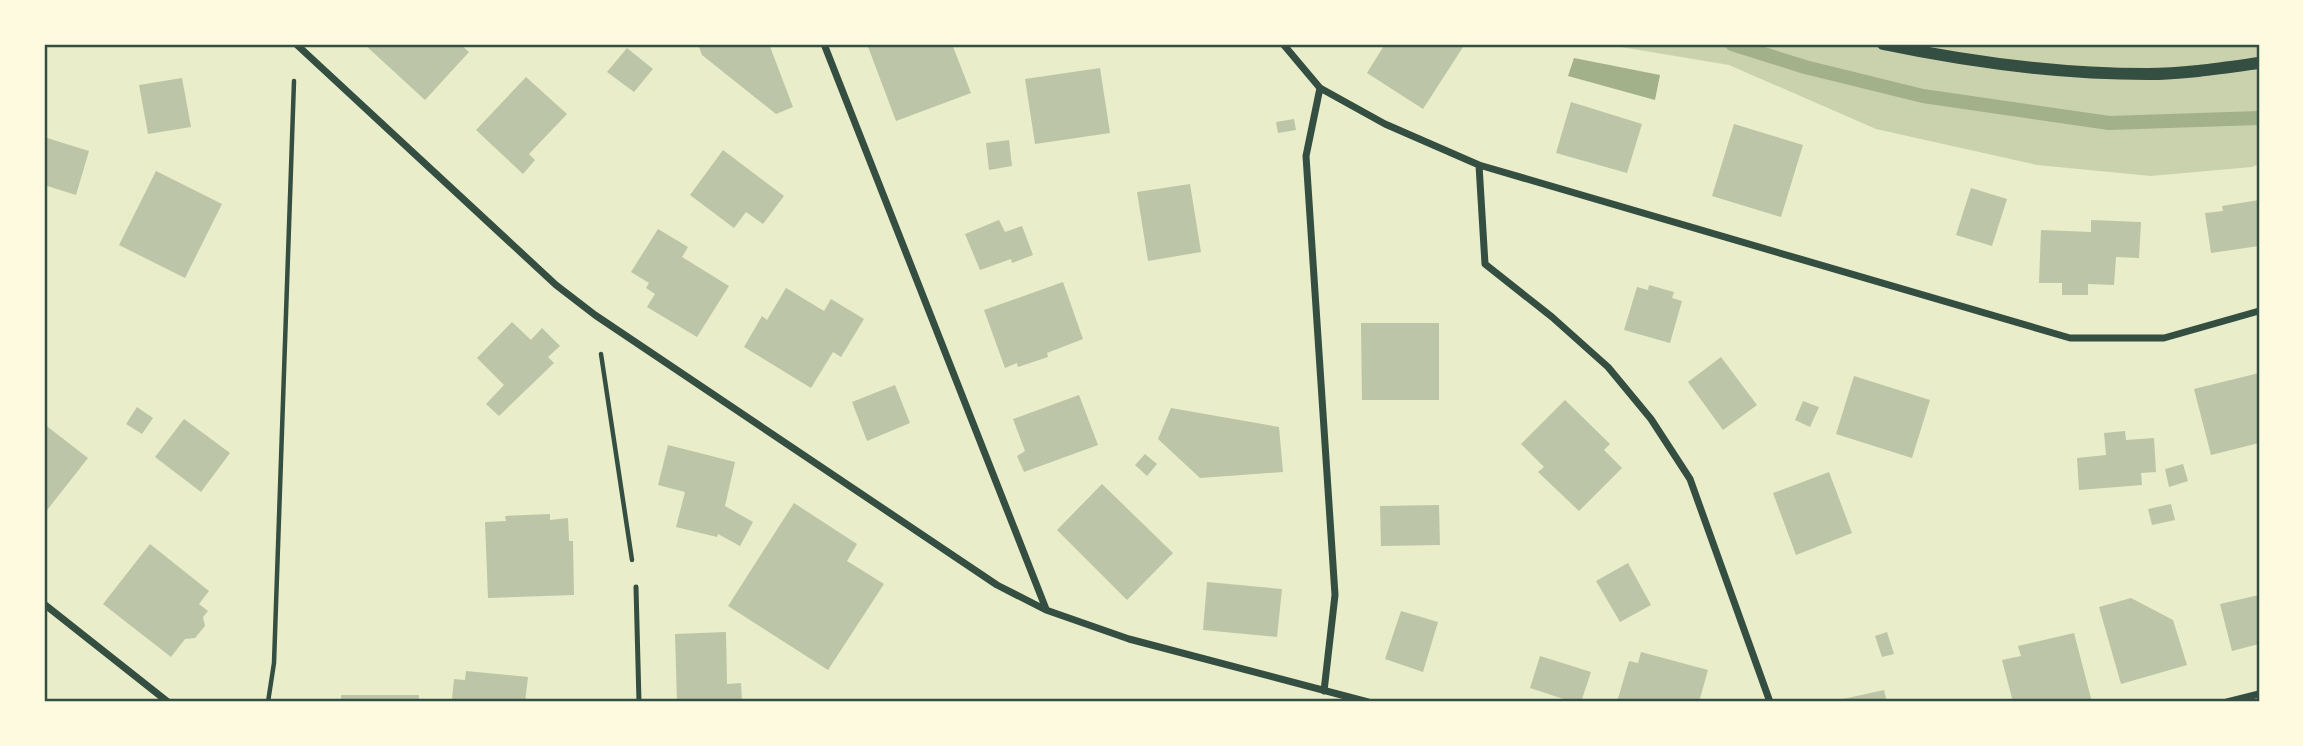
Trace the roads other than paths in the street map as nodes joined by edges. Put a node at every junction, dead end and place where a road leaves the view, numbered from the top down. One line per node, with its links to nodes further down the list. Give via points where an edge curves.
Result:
1 (296, 44): 11 (street, via 556,285 595,315 997,585)
2 (824, 44): 11 (street)
3 (1283, 44): 6 (street)
4 (1883, 44): 5 (street, via 2060,70 2150,74)
5 (2259, 63)
6 (1320, 88): 7 (street, via 1385,124); 12 (street, via 1306,156 1335,595)
7 (1479, 165): 8 (street, via 2070,338 2164,338); 17 (street, via 1485,264 1608,367 1651,419 1689,479)
8 (2259, 311)
9 (636, 587): 15 (lane)
10 (44, 604): 14 (street)
11 (1046, 610): 12 (street, via 1129,639)
12 (1324, 691): 16 (street)
13 (2259, 694): 18 (street)
14 (168, 702)
15 (639, 702)
16 (1368, 702)
17 (1770, 702)
18 (2227, 702)

